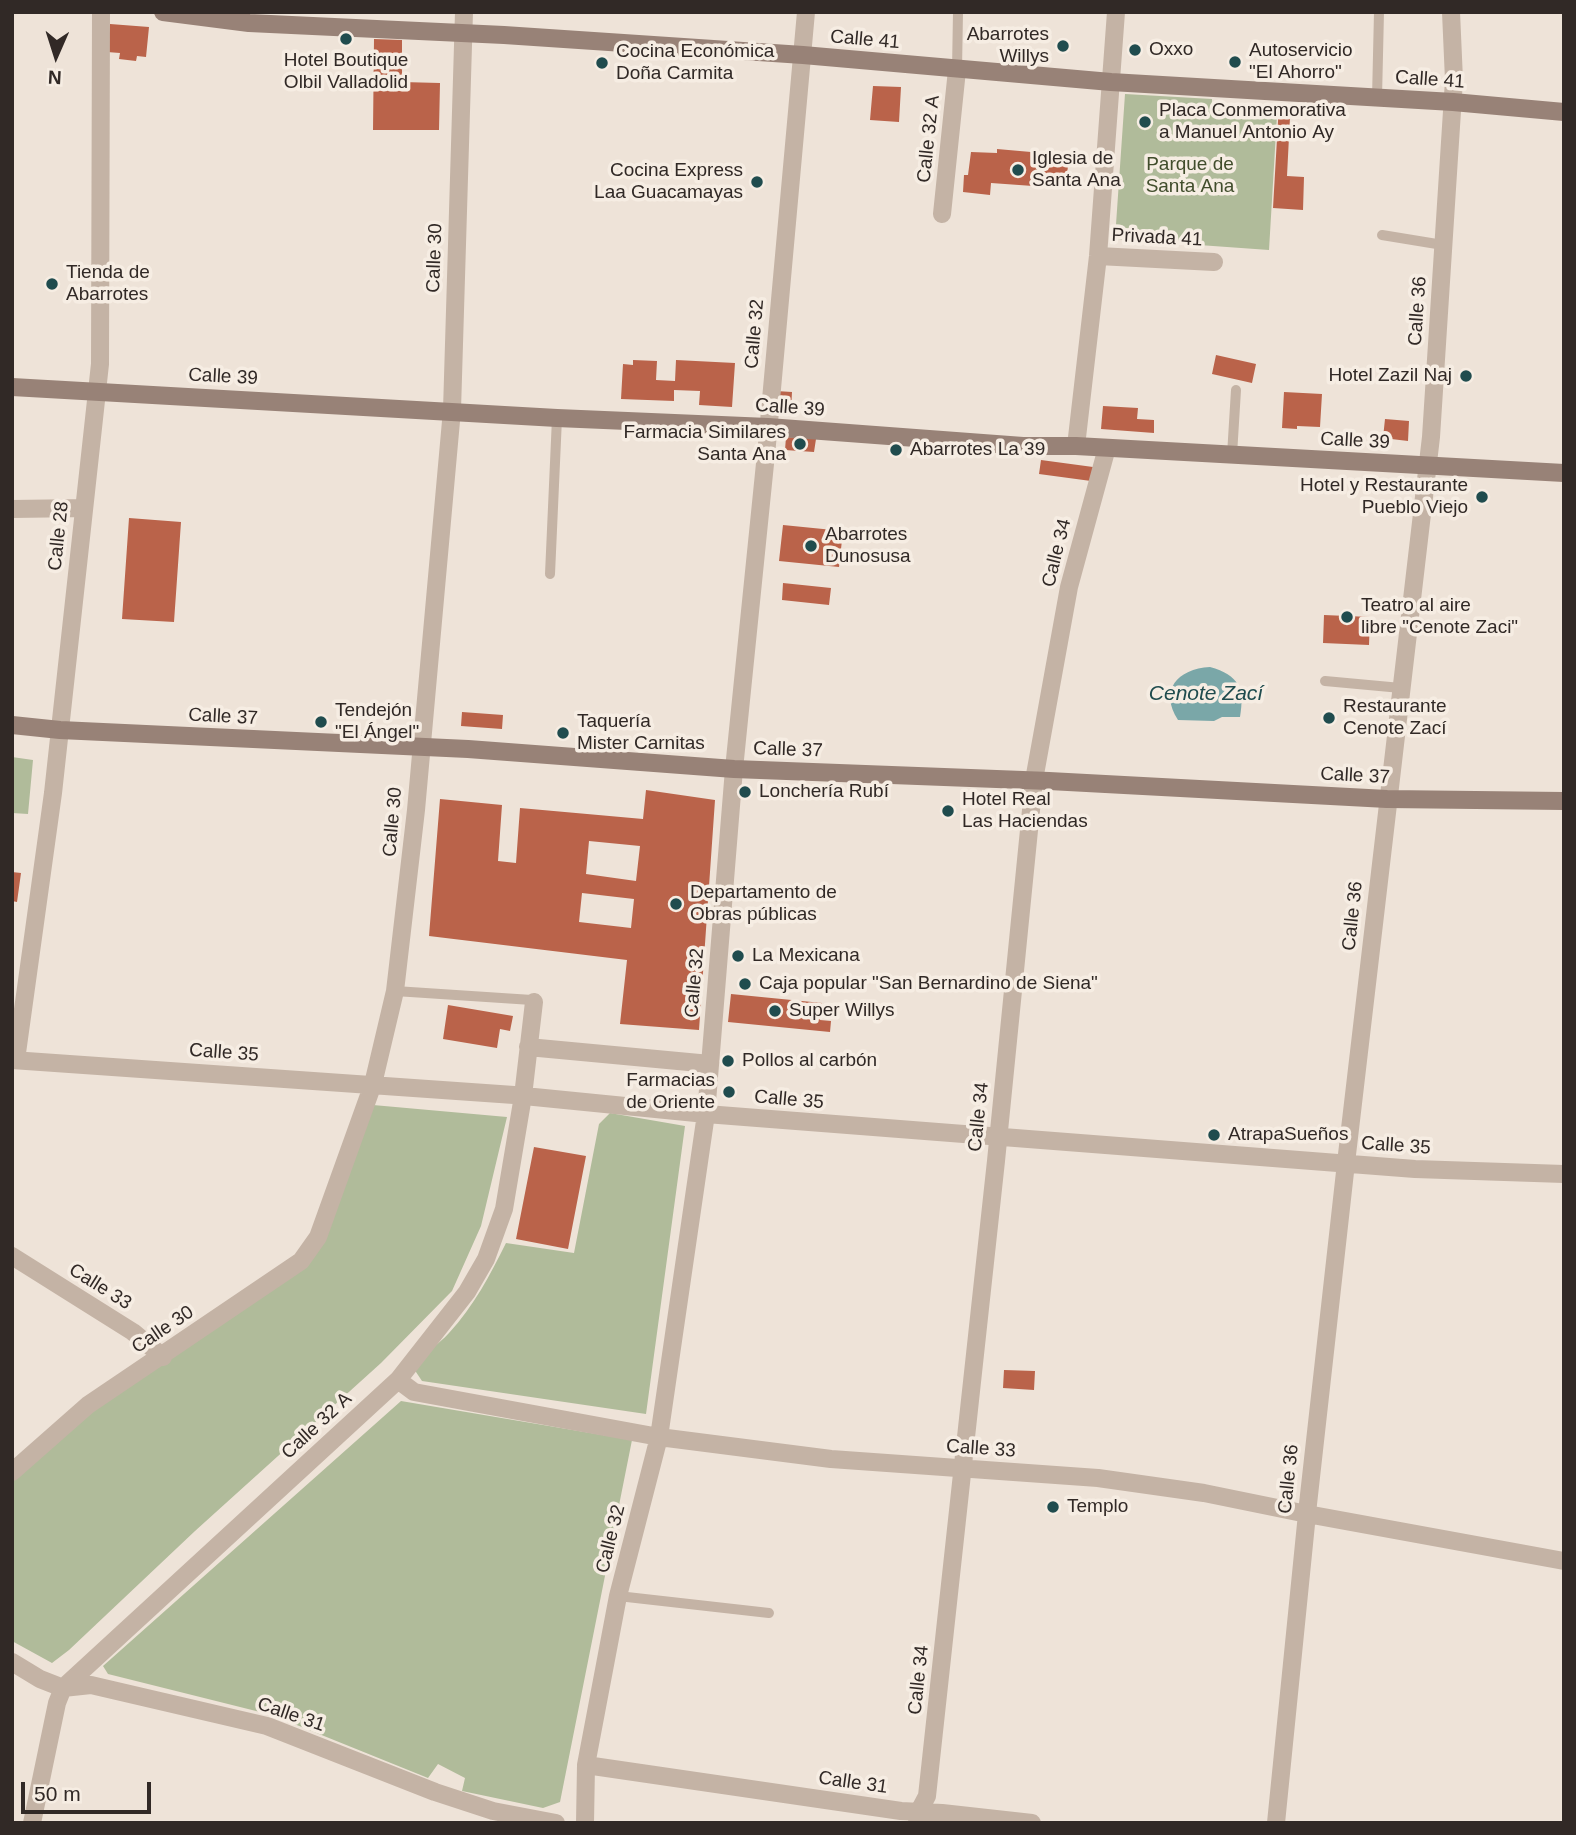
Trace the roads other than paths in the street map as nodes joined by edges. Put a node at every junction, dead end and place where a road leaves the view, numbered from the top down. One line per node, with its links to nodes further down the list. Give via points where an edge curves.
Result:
1 (101, 12): 23 (street, Calle 28)
2 (163, 12): 9 (main road, Calle 41, via 249,23)
3 (464, 12): 9 (street, Calle 30)
4 (806, 12): 10 (street, Calle 32)
5 (958, 12): 11 (lane)
6 (1116, 12): 12 (street)
7 (1379, 12): 13 (lane)
8 (1451, 12): 14 (street, Calle 36)
9 (464, 32): 10 (main road, Calle 41); 24 (street, Calle 30)
10 (803, 55): 11 (main road, Calle 41); 26 (street, Calle 32)
11 (957, 69): 12 (main road, Calle 41); 16 (street, Calle 32 A)
12 (1111, 82): 13 (main road, Calle 41); 19 (street)
13 (1377, 98): 14 (main road, Calle 41)
14 (1453, 102): 15 (main road, Calle 41); 18 (street, Calle 36)
15 (1564, 112)
16 (942, 214)
17 (1382, 235): 18 (lane)
18 (1443, 245): 30 (street, Calle 36)
19 (1098, 256): 20 (street, Privada 41); 27 (street)
20 (1214, 262)
21 (12, 387): 23 (main road, Calle 39)
22 (1236, 390): 29 (lane)
23 (97, 391): 24 (main road, Calle 39); 32 (street, Calle 28)
24 (452, 410): 25 (main road, Calle 39); 39 (street, Calle 30)
25 (558, 418): 26 (main road, Calle 39); 34 (lane)
26 (768, 427): 27 (main road, Calle 39); 40 (street, Calle 32)
27 (1076, 446): 28 (main road, Calle 39)
28 (1105, 448): 29 (main road, Calle 39); 41 (street, Calle 34, via 1069,587)
29 (1232, 455): 30 (main road, Calle 39)
30 (1428, 466): 31 (main road, Calle 39); 36 (street, Calle 36)
31 (1564, 473)
32 (83, 508): 33 (street); 38 (street, Calle 28)
33 (12, 509)
34 (550, 575)
35 (1325, 681): 36 (lane)
36 (1401, 688): 42 (street, Calle 36)
37 (12, 725): 38 (main road, Calle 37)
38 (60, 730): 39 (main road, Calle 37); 47 (street, Calle 28)
39 (421, 747): 40 (main road, Calle 37); 44 (street, Calle 30)
40 (733, 769): 41 (main road, Calle 37); 48 (street, Calle 32)
41 (1034, 780): 42 (main road, Calle 37); 52 (street, Calle 34)
42 (1387, 799): 43 (main road, Calle 37); 53 (street, Calle 36)
43 (1564, 800)
44 (395, 991): 45 (lane); 49 (street, Calle 30)
45 (534, 1002): 46 (street, Calle 32 A)
46 (528, 1047): 48 (street); 50 (street, Calle 32 A)
47 (14, 1060): 49 (street, Calle 35)
48 (710, 1064): 51 (street, Calle 32)
49 (373, 1084): 50 (street, Calle 35); 56 (street, Calle 30, via 318,1237 301,1261)
50 (523, 1096): 51 (street, Calle 35); 57 (street, Calle 32 A, via 504,1209 486,1259 467,1292)
51 (706, 1114): 52 (street, Calle 35); 58 (street, Calle 32)
52 (998, 1138): 53 (street, Calle 35); 59 (street, Calle 34)
53 (1346, 1163): 54 (street, Calle 35); 61 (street, Calle 36)
54 (1564, 1174)
55 (12, 1256): 56 (street, Calle 33)
56 (163, 1356): 60 (street, Calle 30, via 89,1405)
57 (398, 1380): 58 (street, Calle 33, via 414,1392); 66 (street, Calle 32 A)
58 (659, 1437): 59 (street, Calle 33, via 831,1459); 63 (street, Calle 32)
59 (964, 1469): 61 (street, Calle 33, via 1098,1478); 68 (street, Calle 34)
60 (12, 1472)
61 (1307, 1514): 62 (street, Calle 33); 73 (street, Calle 36)
62 (1564, 1561)
63 (618, 1596): 64 (lane); 67 (street, Calle 32)
64 (769, 1613)
65 (12, 1662): 66 (street, Calle 31)
66 (62, 1688): 69 (street); 70 (street, Calle 31, via 91,1685 267,1726 435,1793)
67 (586, 1765): 68 (street, Calle 31); 71 (street, Calle 32)
68 (926, 1813): 72 (street, Calle 31)
69 (32, 1823)
70 (556, 1823)
71 (585, 1823)
72 (1032, 1823)
73 (1276, 1823)

